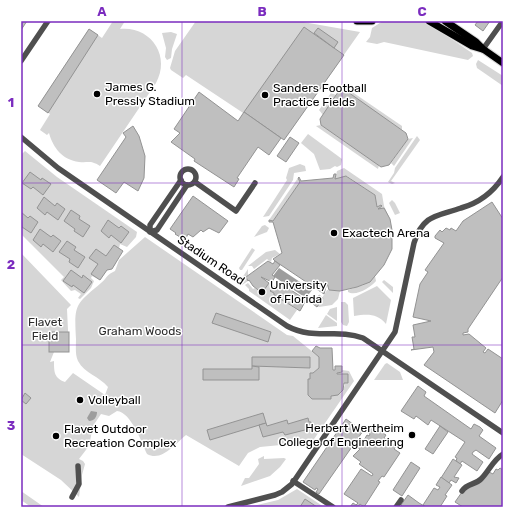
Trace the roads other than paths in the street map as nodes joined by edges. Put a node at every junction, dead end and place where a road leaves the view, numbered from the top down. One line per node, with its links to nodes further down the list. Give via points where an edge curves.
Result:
1 (48, 21): 8 (street)
2 (357, 21): 3 (main road)
3 (372, 21)
4 (429, 21): 7 (main road, via 472,46)
5 (445, 21): 7 (main road)
6 (503, 21): 7 (street)
7 (483, 49): 9 (main road)
8 (21, 61)
9 (503, 63)
10 (23, 142): 16 (street, Stadium Road)
11 (503, 177): 17 (street, via 487,196 462,208 437,215 420,230 414,242 398,327)
12 (181, 180): 13 (street, via 181,173 188,169 195,172); 15 (street); 16 (street, via 150,225)
13 (194, 182): 14 (street, via 236,211); 15 (street)
14 (255, 183)
15 (187, 185): 16 (street, via 157,230)
16 (150, 232): 17 (street, Stadium Road, via 292,329 316,335 363,338)
17 (383, 350): 18 (street, Stadium Road); 21 (street)
18 (503, 433)
19 (503, 454): 22 (street, via 480,480 466,485)
20 (78, 466): 23 (street, via 78,484)
21 (294, 481): 25 (street, via 275,495); 26 (street)
22 (462, 491)
23 (72, 497)
24 (401, 500): 27 (street)
25 (228, 507)
26 (333, 507)
27 (396, 507)

